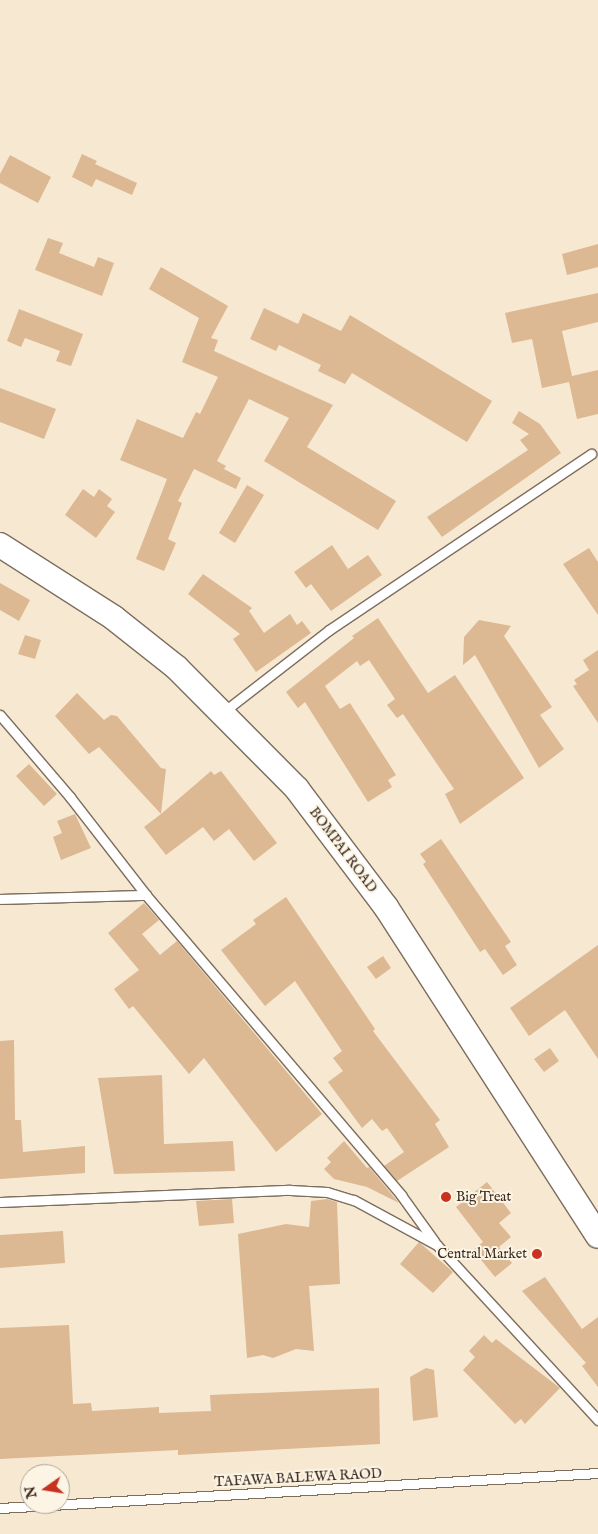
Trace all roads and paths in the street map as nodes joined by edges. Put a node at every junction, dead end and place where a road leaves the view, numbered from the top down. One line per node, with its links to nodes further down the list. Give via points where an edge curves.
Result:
1 (591, 454): 3 (lane, via 329,630)
2 (0, 545): 3 (main road, BOMPAI ROAD, via 114,618 177,668)
3 (222, 713): 8 (main road, BOMPAI ROAD, via 297,789 350,856)
4 (0, 715): 5 (lane, via 70,797)
5 (146, 895): 6 (lane); 9 (lane, via 401,1195)
6 (0, 899)
7 (0, 1202): 9 (lane, via 290,1190 327,1192 354,1200)
8 (598, 1236)
9 (437, 1245): 10 (lane)
10 (598, 1420)
11 (598, 1473): 12 (lane, TAFAWA BALEWA RAOD)
12 (0, 1508)

